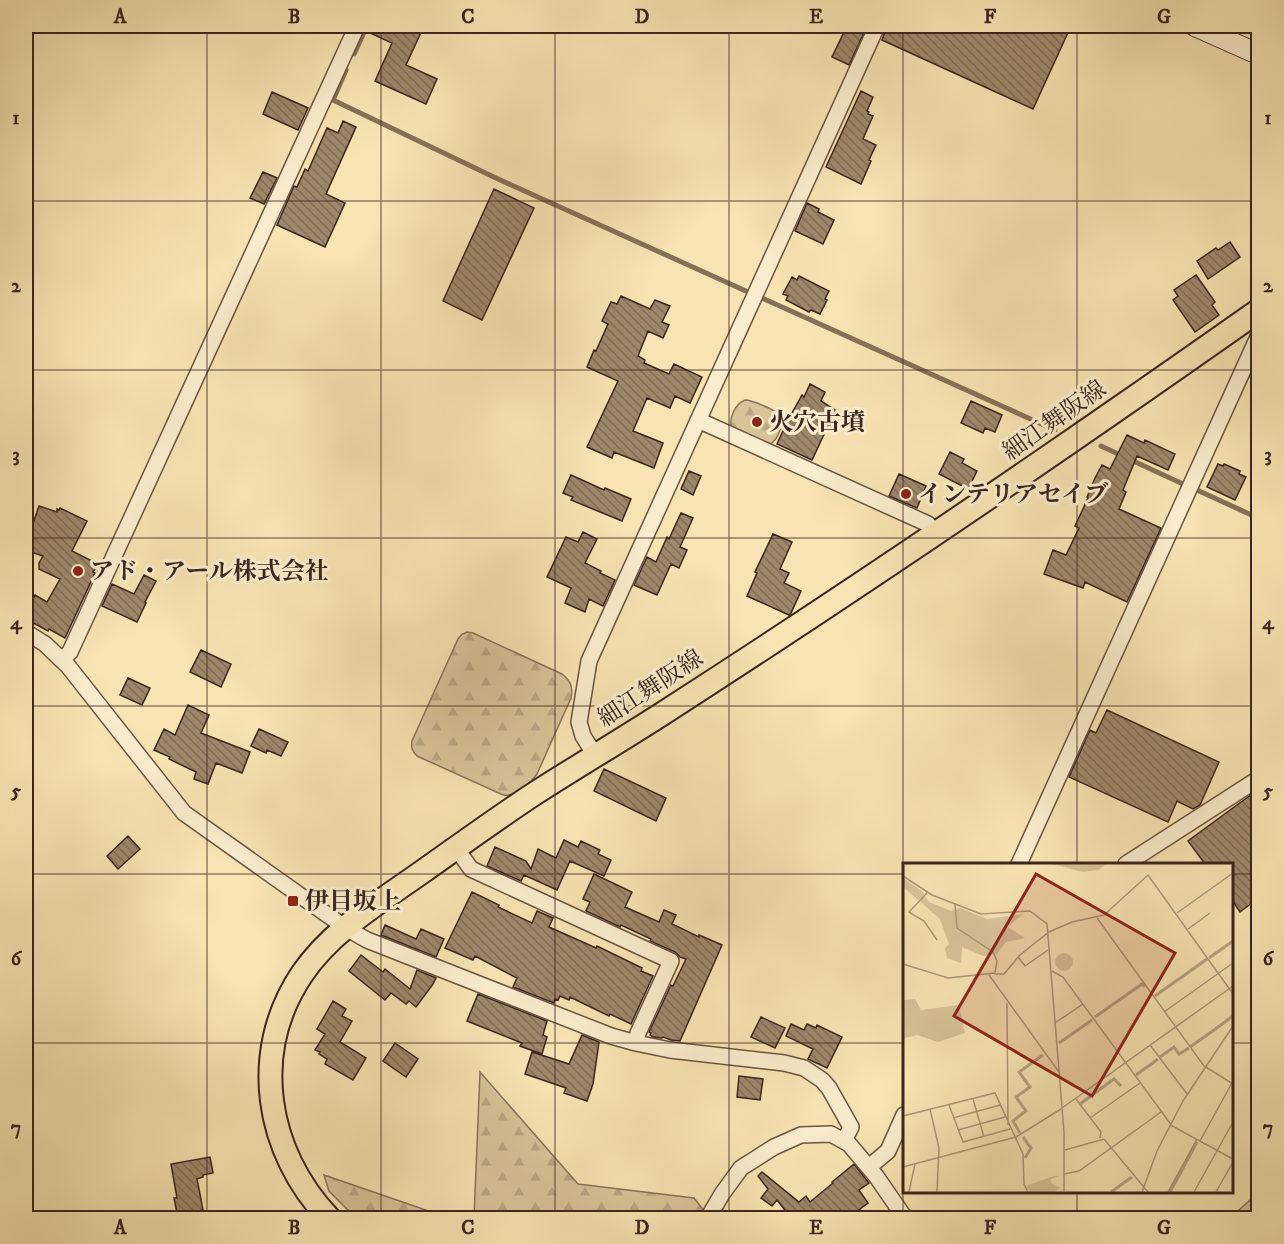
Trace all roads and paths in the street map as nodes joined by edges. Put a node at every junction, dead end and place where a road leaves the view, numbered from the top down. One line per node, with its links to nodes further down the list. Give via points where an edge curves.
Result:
1 (357, 26): 9 (street, via 75,642)
2 (877, 26): 6 (street)
3 (1195, 26): 4 (main road)
4 (1258, 54)
5 (1257, 322): 7 (main road, 細江舞阪線); 13 (street)
6 (698, 420): 7 (street, via 928,524); 10 (street, via 589,661 579,722)
7 (934, 534): 10 (main road, 細江舞阪線)
8 (26, 632): 9 (street)
9 (62, 660): 15 (street, via 184,813)
10 (595, 755): 12 (main road, 細江舞阪線)
11 (1258, 779): 14 (street)
12 (456, 848): 15 (main road, 細江舞阪線); 16 (street, via 471,869 671,961)
13 (1019, 863)
14 (1128, 863)
15 (346, 928): 16 (street, via 367,940); 20 (main road, 細江舞阪線, via 314,958 291,994 276,1034 270,1077 275,1119 288,1160 310,1197)
16 (636, 1043): 18 (street, via 804,1068 829,1088 851,1127)
17 (903, 1117): 19 (street, via 888,1151)
18 (844, 1141): 19 (street); 21 (street, via 831,1134 801,1135 774,1148 741,1168)
19 (869, 1167): 22 (street)
20 (329, 1218)
21 (708, 1218)
22 (904, 1218)

